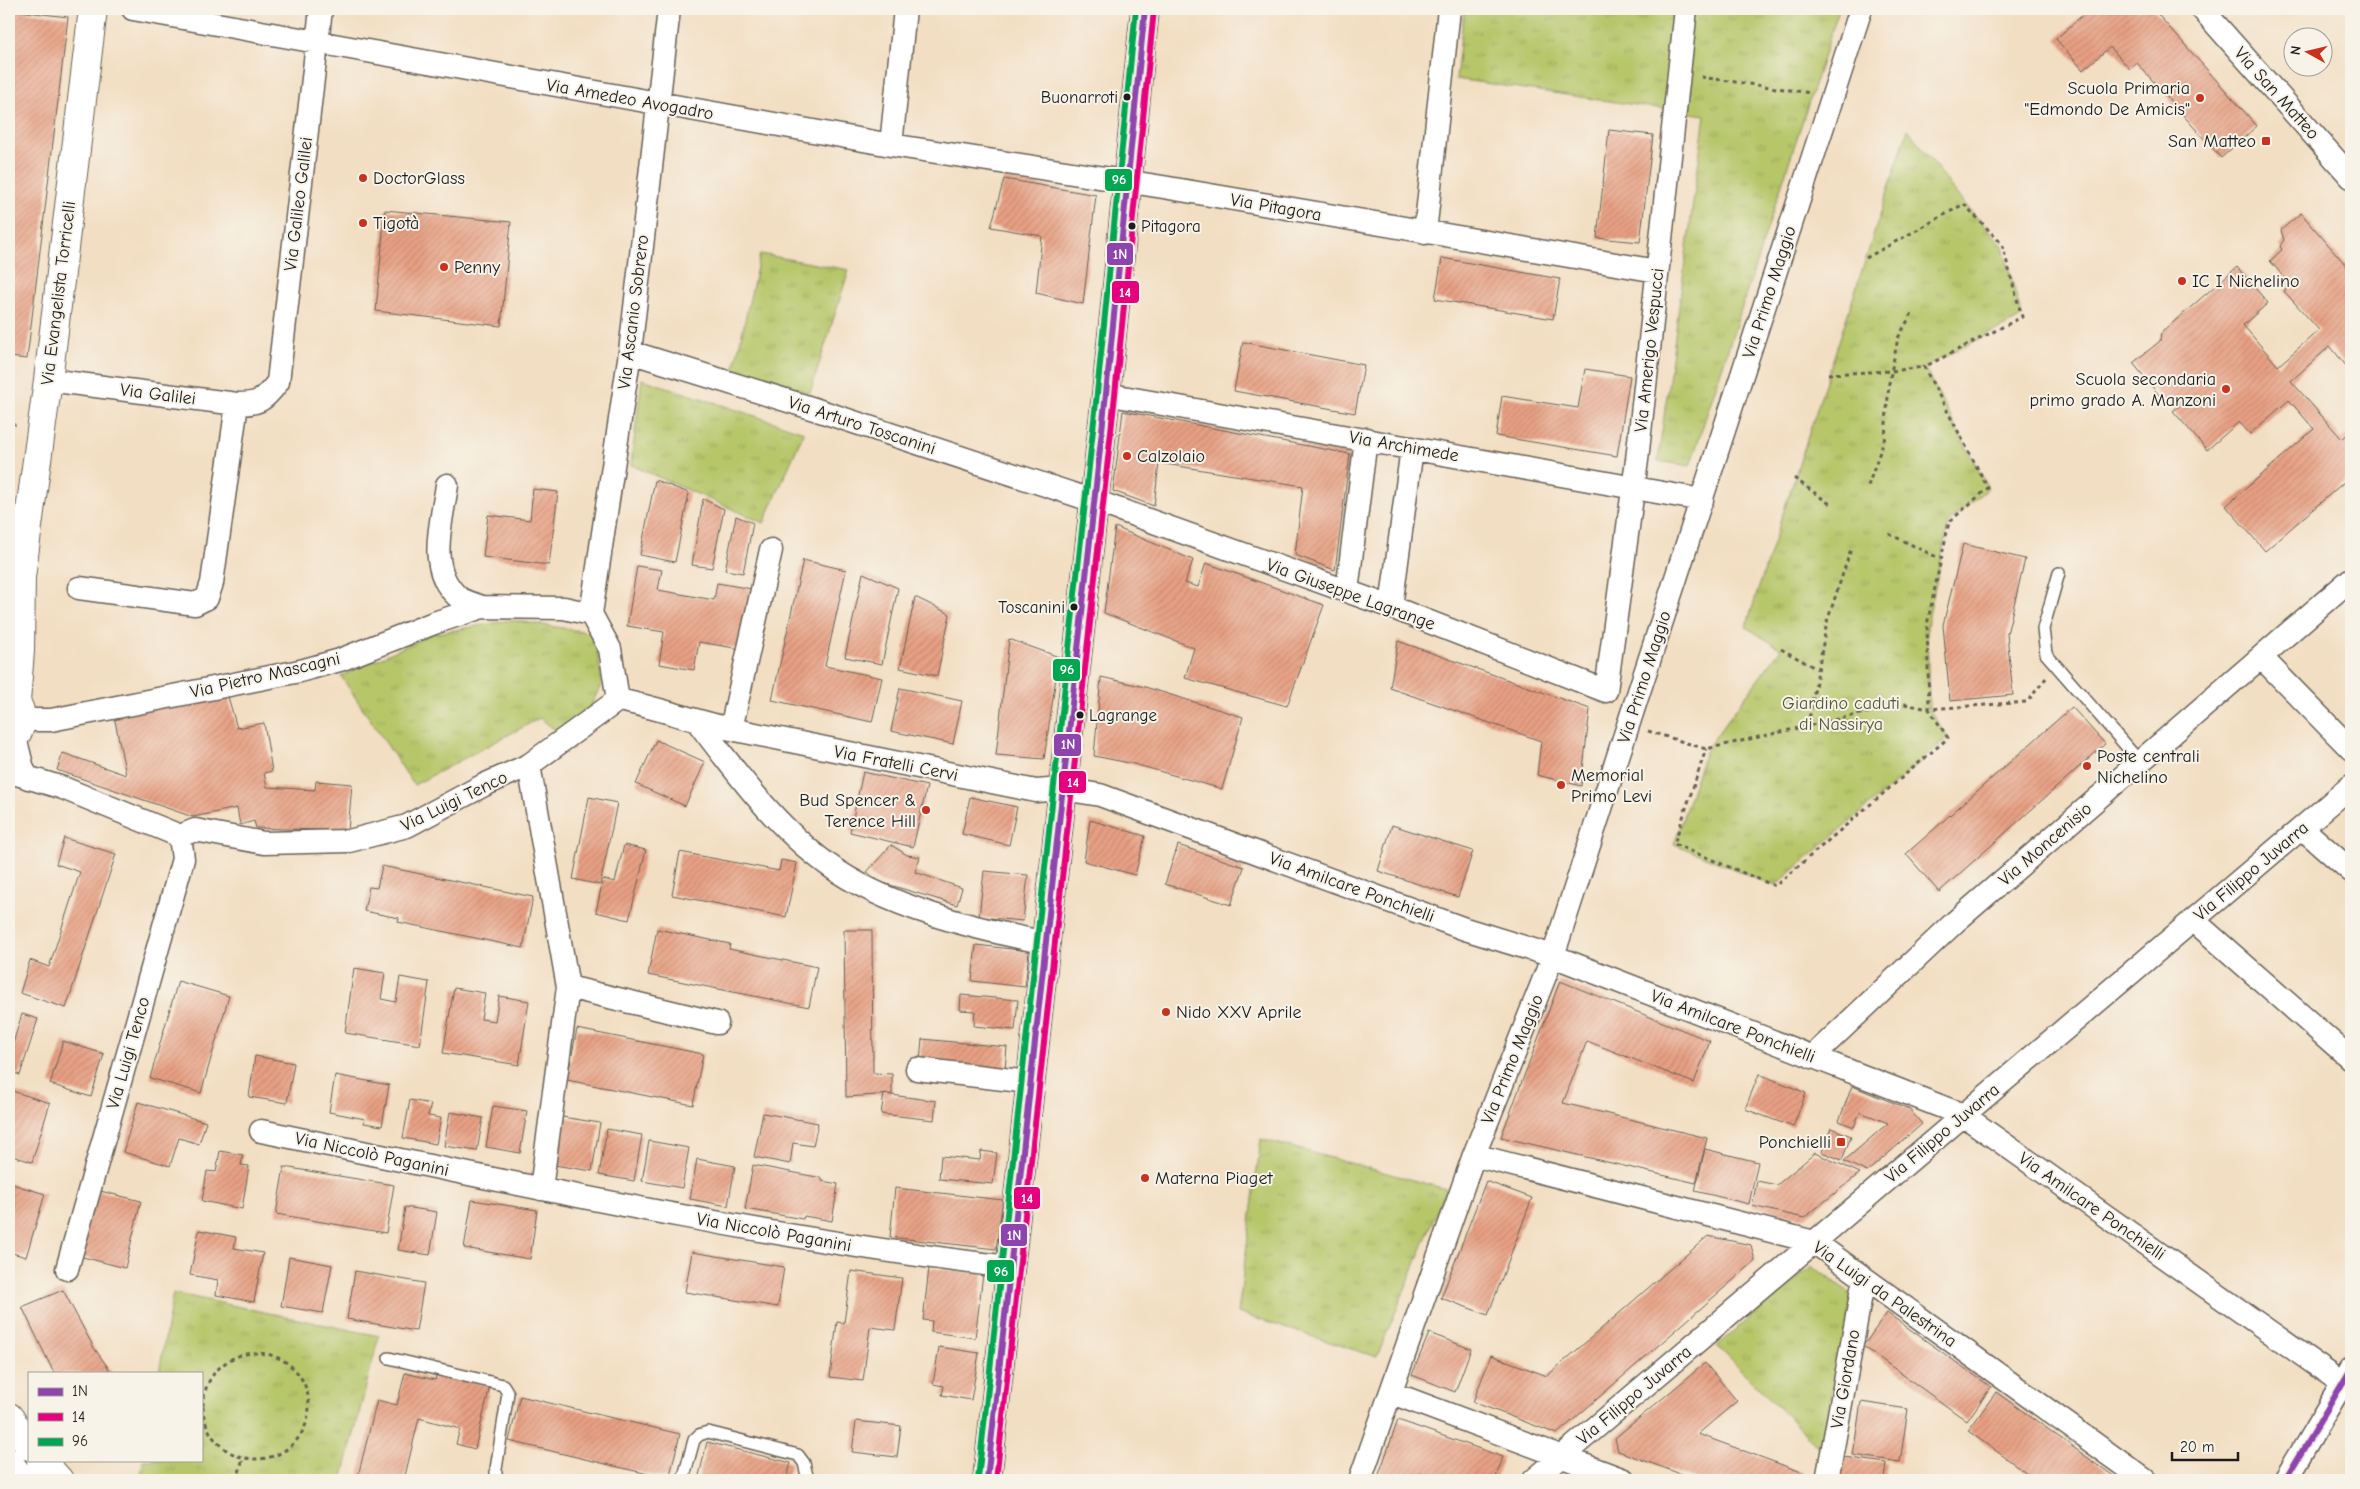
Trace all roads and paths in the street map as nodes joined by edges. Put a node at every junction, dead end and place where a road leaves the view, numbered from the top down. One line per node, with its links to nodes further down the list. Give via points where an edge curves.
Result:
1 (93, 9): 26 (street, Via Evangelista Torricelli)
2 (132, 9): 11 (street, Via Amedeo Avogadro)
3 (321, 9): 11 (street, Via Galileo Galilei)
4 (669, 9): 14 (street, Via Ascanio Sobrero)
5 (905, 9): 15 (street)
6 (1145, 9): 17 (street)
7 (1449, 9): 18 (street)
8 (1686, 9): 12 (street, Via Amerigo Vespucci)
9 (1861, 9): 36 (street, Via Primo Maggio)
10 (2202, 9): 16 (street, Via San Matteo)
11 (316, 43): 14 (street, Via Amedeo Avogadro); 28 (street, Via Galileo Galilei, via 278,382)
12 (1678, 74): 13 (path); 20 (street, Via Amerigo Vespucci)
13 (1812, 93)
14 (658, 104): 15 (street, Via Amedeo Avogadro); 22 (street, Via Ascanio Sobrero)
15 (892, 145): 17 (street, Via Amedeo Avogadro)
16 (2346, 162)
17 (1128, 182): 18 (street, Via Pitagora); 27 (street)
18 (1425, 233): 20 (street, Via Pitagora)
19 (1866, 258): 23 (path, via 1964,204 2002,244 2022,317)
20 (1657, 272): 35 (street, Via Amerigo Vespucci)
21 (1912, 313): 24 (path, via 1898,338)
22 (630, 352): 37 (street, Via Arturo Toscanini); 51 (street, Via Ascanio Sobrero)
23 (1924, 367): 24 (path); 42 (path, via 1988,488 1949,522)
24 (1891, 371): 25 (path); 34 (path, via 1885,437)
25 (1828, 374)
26 (48, 380): 29 (street, Via Galilei); 44 (street, Via Evangelista Torricelli)
27 (1106, 394): 30 (street, Via Archimede); 37 (street)
28 (267, 396): 29 (street, Via Galilei, via 254,404)
29 (237, 404): 46 (street, via 212,583 207,598 195,604)
30 (1366, 439): 31 (street, Via Archimede); 47 (street)
31 (1412, 448): 35 (street, Via Archimede); 49 (street)
32 (1794, 478): 38 (path)
33 (447, 485): 48 (street, via 438,554 442,577 458,597)
34 (1868, 486)
35 (1634, 487): 36 (street, Via Archimede); 56 (street, Via Amerigo Vespucci)
36 (1702, 500): 61 (street, Via Primo Maggio)
37 (1094, 501): 47 (street, Via Giuseppe Lagrange); 70 (street)
38 (1830, 504)
39 (1889, 534): 42 (path)
40 (1851, 549): 55 (path, via 1827,622)
41 (771, 550): 63 (street)
42 (1941, 559): 58 (path, via 1926,625)
43 (2059, 573): 54 (lane, via 2043,629 2046,654)
44 (21, 577): 50 (street, Via Evangelista Torricelli); 59 (street, Via Evangelista Torricelli, via 20,651)
45 (2351, 579): 53 (street, Via Moncenisio)
46 (79, 588)
47 (1347, 591): 49 (street, Via Giuseppe Lagrange)
48 (482, 607): 51 (street, Via Pietro Mascagni, via 564,608); 59 (street, Via Pietro Mascagni, via 340,660 300,671 51,720)
49 (1391, 607): 56 (street, Via Giuseppe Lagrange)
50 (9, 614)
51 (590, 614): 57 (street, via 610,649)
52 (1781, 648): 55 (path)
53 (2261, 657): 65 (street); 66 (street, Via Moncenisio)
54 (2055, 666): 58 (path, via 2027,702); 66 (lane)
55 (1817, 669): 62 (path)
56 (1606, 691)
57 (618, 700): 60 (street, Via Fratelli Cervi); 67 (street, Via Luigi Tenco)
58 (1929, 709): 62 (path, via 1904,704); 64 (path, via 1948,738 1775,886 1674,844)
59 (14, 719): 68 (street, via 23,770)
60 (697, 722): 63 (street, Via Fratelli Cervi); 75 (street, via 782,824 827,864 875,892 932,913 988,931)
61 (1629, 724): 64 (path); 76 (street, Via Primo Maggio)
62 (1808, 725): 64 (path)
63 (731, 729): 70 (street, Via Fratelli Cervi, via 1036,791)
64 (1706, 749)
65 (2351, 749)
66 (2140, 762): 79 (street, Via Moncenisio, via 1926,947)
67 (529, 765): 72 (street, Via Luigi Tenco, via 407,826 349,841 264,843 195,830); 77 (street)
68 (18, 773): 72 (street)
69 (2351, 786): 71 (street, Via Filippo Juvarra)
70 (1063, 789): 75 (street); 76 (street, Via Amilcare Ponchielli, via 1100,795 1465,929)
71 (2302, 828): 73 (street); 74 (street, Via Filippo Juvarra)
72 (180, 836): 89 (street, Via Luigi Tenco, via 183,860)
73 (2351, 871)
74 (2193, 920): 80 (street); 83 (street, Via Filippo Juvarra)
75 (1047, 943): 82 (street)
76 (1553, 956): 79 (street, Via Amilcare Ponchielli); 85 (street, Via Primo Maggio)
77 (568, 987): 78 (street); 86 (street)
78 (717, 1023)
79 (1812, 1057): 83 (street, Via Amilcare Ponchielli)
80 (2351, 1059)
81 (917, 1069): 82 (street)
82 (1030, 1082): 88 (street)
83 (1963, 1115): 87 (street, Via Filippo Juvarra); 92 (street, Via Amilcare Ponchielli)
84 (261, 1131): 86 (street, Via Niccolò Paganini)
85 (1474, 1155): 87 (street, Via Luigi da Palestrina); 93 (street, Via Primo Maggio)
86 (541, 1189): 88 (street, Via Niccolò Paganini, via 830,1243)
87 (1814, 1242): 90 (street, Via Luigi da Palestrina); 96 (street, Via Filippo Juvarra)
88 (1009, 1267): 106 (street)
89 (67, 1269)
90 (1864, 1278): 110 (street, Via Giordano); 111 (street, Via Luigi da Palestrina)
91 (388, 1358): 103 (lane, via 503,1385 508,1394)
92 (2347, 1376): 112 (street)
93 (1392, 1392): 96 (street); 107 (street, Via Primo Maggio)
94 (9, 1417): 95 (street)
95 (28, 1445)
96 (1563, 1456): 108 (street, Via Filippo Juvarra); 109 (street)
97 (243, 1458): 97 (path, via 265,1459 286,1450 302,1434 309,1413 307,1390 296,1371 288,1363 267,1354 247,1354 228,1361 212,1375 204,1394 204,1415 211,1434 224,1449); 102 (path)
98 (43, 1462): 101 (street)
99 (9, 1463): 100 (street)
100 (22, 1480)
101 (59, 1480)
102 (237, 1480)
103 (496, 1480)
104 (683, 1480): 105 (lane, via 694,1440 708,1432 798,1455 804,1463)
105 (808, 1480)
106 (987, 1480)
107 (1360, 1480)
108 (1534, 1480)
109 (1624, 1480)
110 (1827, 1480)
111 (2145, 1480)
112 (2285, 1480)

